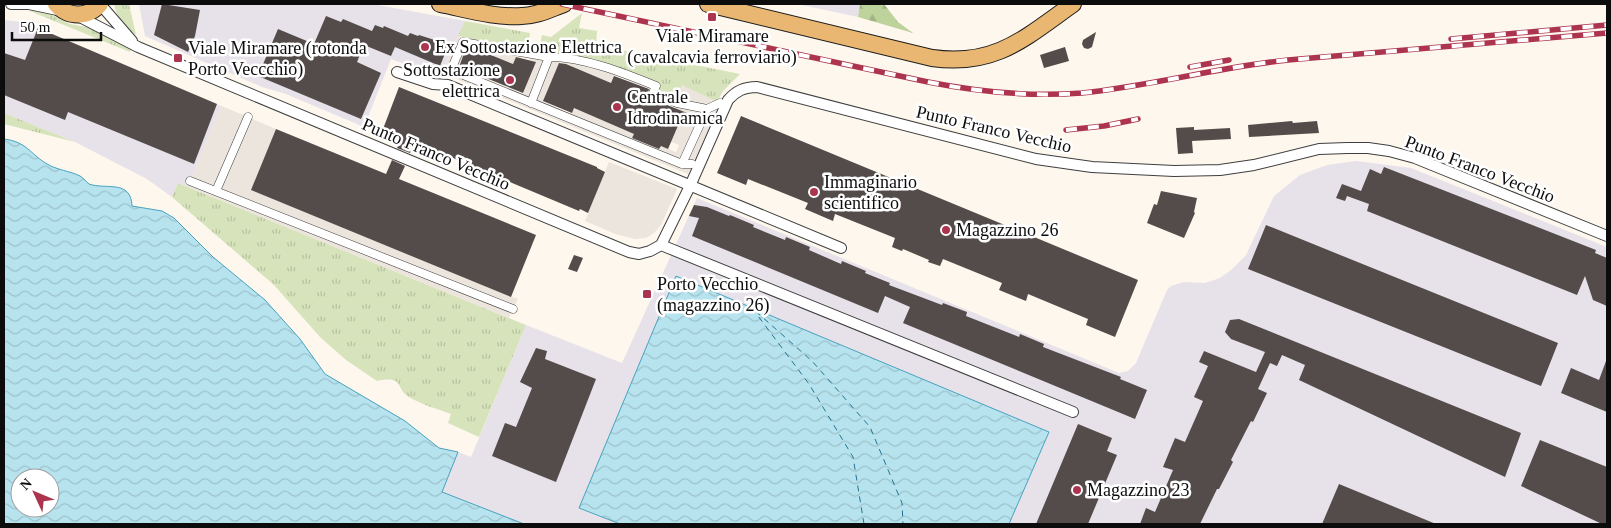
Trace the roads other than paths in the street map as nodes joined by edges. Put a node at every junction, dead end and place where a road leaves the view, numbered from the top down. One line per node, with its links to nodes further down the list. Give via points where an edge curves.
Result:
1 (4, 4): 2 (street, Punto Franco Vecchio)
2 (11, 4): 8 (street, Punto Franco Vecchio)
3 (100, 4): 8 (main road, via 89,13 80,15); 9 (street, Punto Franco Vecchio)
4 (440, 4): 5 (main road, via 522,16)
5 (564, 4)
6 (708, 4): 7 (main road, via 947,60 972,59 1002,50)
7 (1072, 4)
8 (66, 10): 9 (street, Punto Franco Vecchio)
9 (138, 47): 22 (street, Punto Franco Vecchio, via 629,252 650,252)
10 (550, 57): 12 (street); 12 (street, via 463,42 451,70); 14 (street, via 615,70 656,86 653,94)
11 (397, 72): 19 (street, via 433,84 448,85)
12 (531, 103): 16 (street)
13 (720, 103): 14 (street)
14 (707, 109): 16 (street)
15 (248, 117): 20 (street)
16 (682, 164): 17 (street)
17 (692, 164)
18 (190, 181): 20 (street)
19 (690, 186): 21 (street, Punto Franco Vecchio, via 728,100 743,88 757,87 1036,159 1092,167 1220,170 1319,149 1389,151 1415,158); 22 (street, Punto Franco Vecchio); 23 (street)
20 (216, 191): 24 (street)
21 (1607, 236)
22 (661, 245): 25 (street)
23 (841, 248)
24 (513, 309)
25 (1073, 412)

